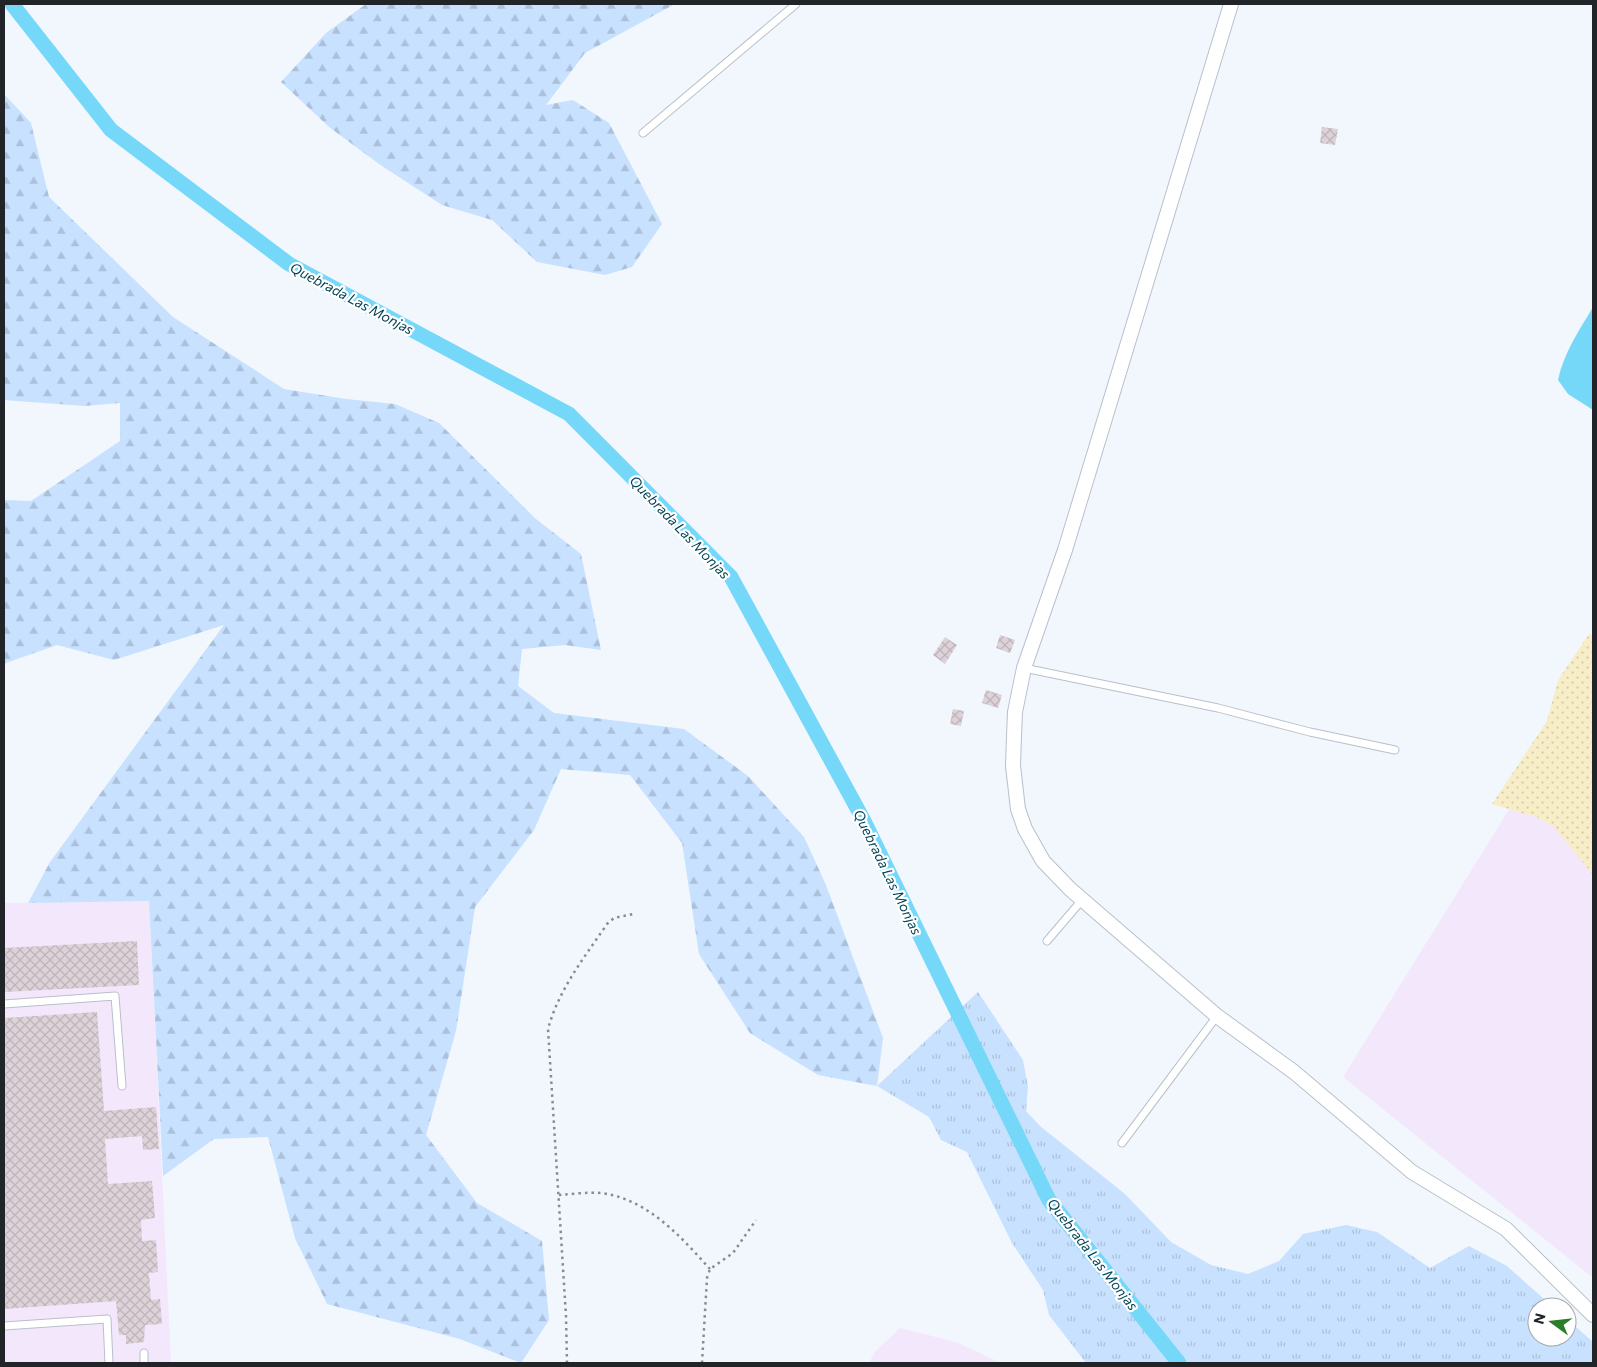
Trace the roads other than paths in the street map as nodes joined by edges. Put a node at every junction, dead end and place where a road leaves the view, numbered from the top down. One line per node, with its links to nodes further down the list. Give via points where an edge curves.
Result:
1 (796, 4): 3 (lane)
2 (1231, 4): 4 (street, via 1065,550)
3 (643, 133)
4 (1024, 668): 5 (lane, via 1218,708); 6 (street, via 1015,712 1013,766 1018,808 1043,862)
5 (1395, 750)
6 (1082, 900): 7 (lane); 9 (street)
7 (1047, 941)
8 (4, 1004): 10 (lane, via 114,996)
9 (1217, 1016): 11 (lane); 12 (street, via 1294,1072 1421,1180 1469,1204 1506,1229)
10 (122, 1086)
11 (1122, 1143)
12 (1593, 1315)
13 (4, 1326): 15 (lane, via 107,1319)
14 (144, 1353): 16 (lane)
15 (109, 1363)
16 (144, 1363)

